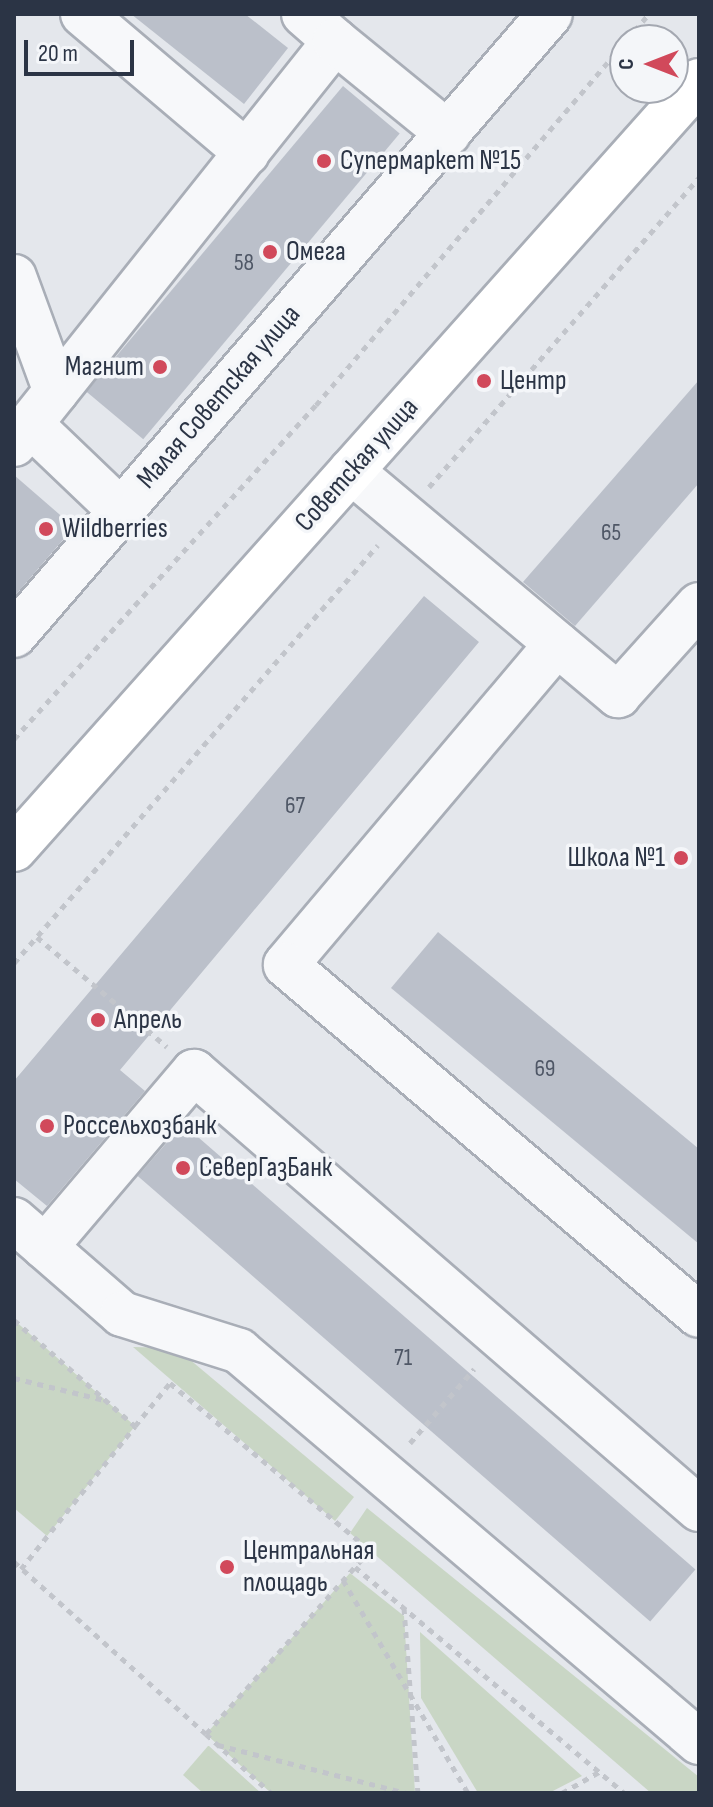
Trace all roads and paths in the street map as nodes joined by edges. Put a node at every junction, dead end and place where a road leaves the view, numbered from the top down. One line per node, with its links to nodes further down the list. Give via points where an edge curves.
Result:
1 (83, 14): 7 (street)
2 (550, 14): 6 (street, Малая Советская улица)
3 (320, 27): 6 (street); 7 (street)
4 (609, 61): 18 (path, via 316,405)
5 (698, 84): 11 (main road, Советская улица)
6 (448, 133): 13 (street, Малая Советская улица)
7 (247, 153): 10 (street)
8 (699, 177): 12 (path)
9 (14, 277): 10 (street)
10 (33, 420): 13 (street)
11 (351, 471): 17 (street); 19 (main road, Советская улица)
12 (422, 494)
13 (121, 511): 16 (street, Малая Советская улица)
14 (381, 542): 20 (path)
15 (699, 605): 17 (street, via 618,695)
16 (14, 635)
17 (557, 644): 24 (street, via 286,965)
18 (14, 739)
19 (14, 849)
20 (37, 936): 21 (path); 22 (path)
21 (14, 963)
22 (152, 1034)
23 (30, 1233): 26 (street, via 194,1072); 30 (street, via 122,1314 239,1351)
24 (699, 1315)
25 (14, 1320): 28 (path)
26 (501, 1338): 30 (path); 31 (street)
27 (14, 1378): 28 (path)
28 (105, 1401): 29 (path)
29 (135, 1426): 33 (path, via 170,1383 370,1550); 34 (path)
30 (383, 1473): 38 (street)
31 (699, 1509)
32 (14, 1562): 34 (path)
33 (355, 1567): 35 (path); 36 (path)
34 (21, 1569): 37 (path)
35 (343, 1580): 37 (path); 44 (path)
36 (404, 1608): 40 (path); 43 (path)
37 (206, 1734): 39 (path)
38 (699, 1742)
39 (218, 1745): 41 (path); 42 (path)
40 (599, 1772): 45 (path); 46 (path)
41 (271, 1793)
42 (406, 1793)
43 (418, 1793)
44 (468, 1793)
45 (562, 1793)
46 (624, 1793)

